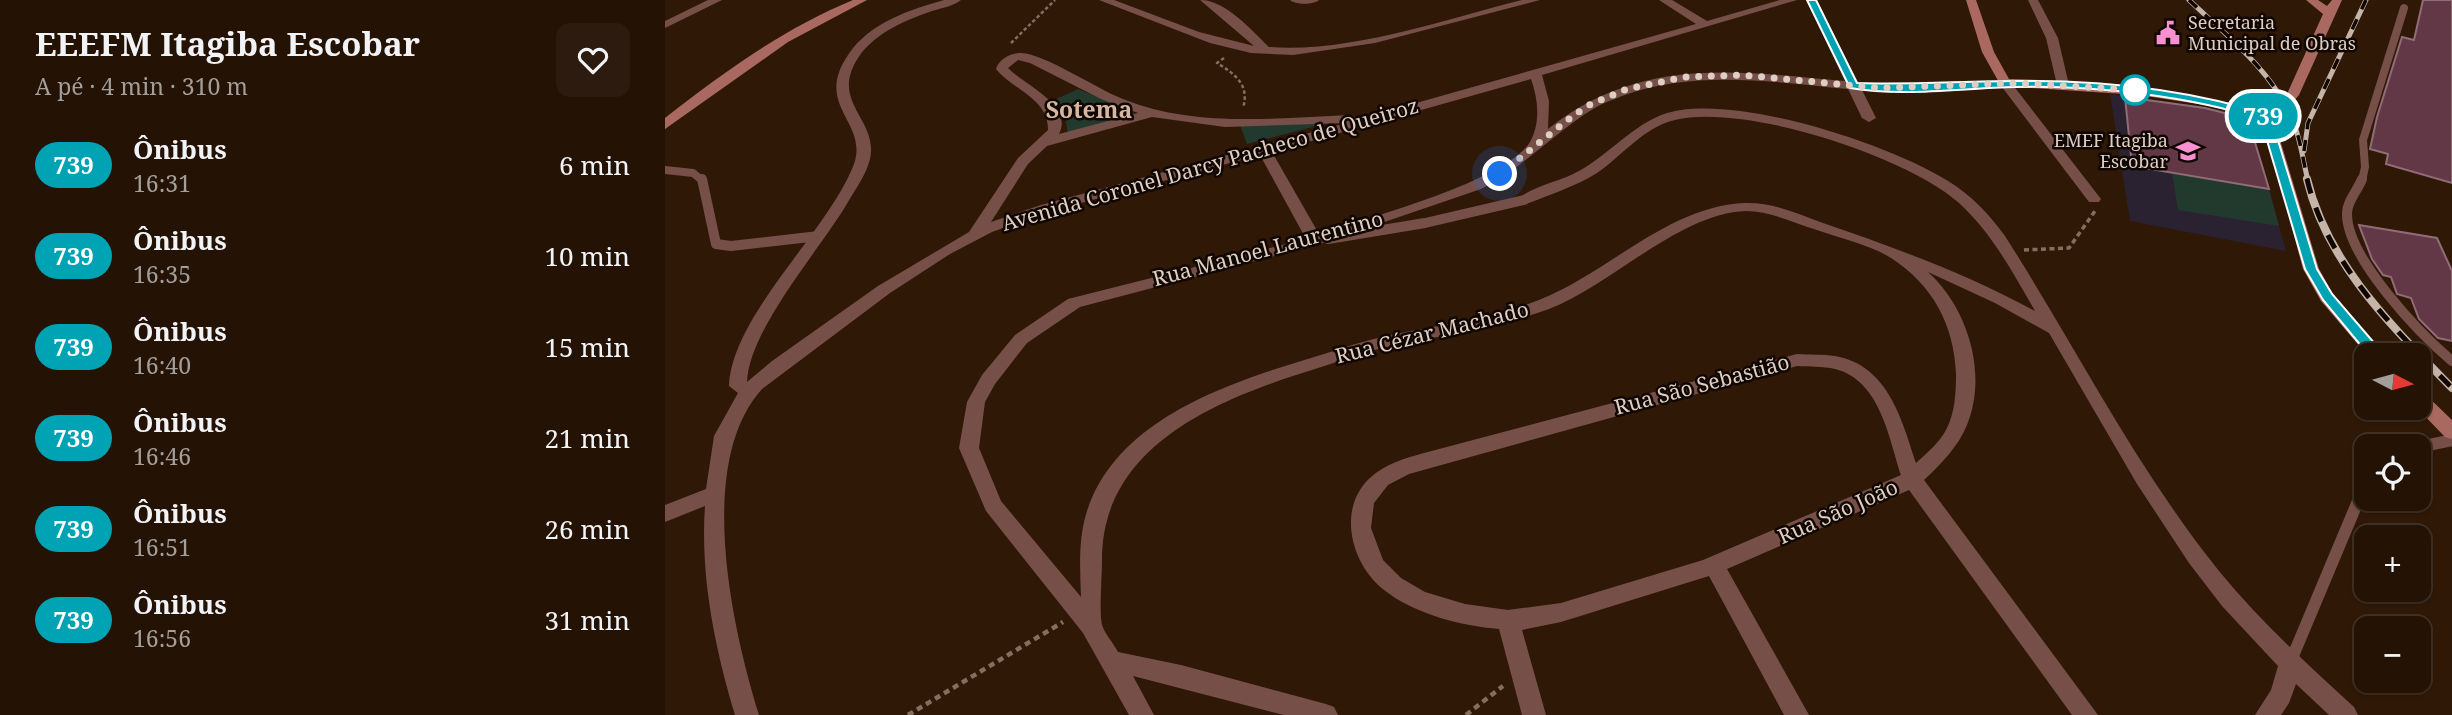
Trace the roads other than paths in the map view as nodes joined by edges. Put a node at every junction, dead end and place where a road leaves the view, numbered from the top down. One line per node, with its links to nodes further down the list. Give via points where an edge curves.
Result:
1 (717, 0): 17 (street)
2 (862, 0): 28 (street, via 760,54)
3 (956, 0): 36 (street, via 896,22 854,55 841,94 861,131 865,153)
4 (1104, 0): 19 (street, via 1216,41)
5 (1205, 0): 19 (street)
6 (1295, 0): 7 (street)
7 (1314, 0)
8 (1535, 0): 19 (street, via 1365,43 1313,51)
9 (1664, 0): 18 (street)
10 (1792, 0): 18 (street, Avenida Coronel Darcy Pacheco de Queiroz)
11 (1811, 0): 23 (street)
12 (1971, 0): 21 (street, via 1988,52)
13 (2033, 0): 22 (street, via 2052,38)
14 (2311, 0): 15 (street)
15 (2331, 4): 27 (street, via 2293,94)
16 (2404, 8): 41 (lane, via 2363,140 2365,173 2349,204 2349,227 2368,263 2413,324)
17 (665, 25)
18 (1705, 25): 20 (street, Avenida Coronel Darcy Pacheco de Queiroz)
19 (1266, 51)
20 (1535, 73): 25 (street, Avenida Coronel Darcy Pacheco de Queiroz); 31 (street, via 1544,115 1536,144)
21 (2005, 83): 22 (street, Rua Manoel Laurentino); 23 (street, Rua Manoel Laurentino); 33 (street)
22 (2063, 85): 27 (street, Rua Manoel Laurentino, via 2183,97)
23 (1853, 86): 26 (street); 31 (street, Rua Manoel Laurentino, via 1742,75 1649,82 1591,104)
24 (1153, 113): 25 (street, via 1236,123); 29 (street); 29 (street, via 1114,100 1034,60 1013,57 1003,65 1005,73 1045,103 1055,118 1055,131)
25 (1374, 118): 30 (street, Avenida Coronel Darcy Pacheco de Queiroz)
26 (1870, 118)
27 (2269, 118): 40 (street, via 2311,269 2327,297)
28 (665, 125)
29 (1046, 142): 35 (street, via 1023,161)
30 (1264, 150): 35 (street, Avenida Coronel Darcy Pacheco de Queiroz, via 1034,211); 37 (street)
31 (1528, 153): 37 (street, Rua Manoel Laurentino, via 1476,186)
32 (665, 170): 36 (lane, via 702,178 716,244)
33 (2094, 199)
34 (1524, 200): 37 (lane, via 1425,223); 39 (street, via 1590,171 1650,125 1688,114 1719,114 1837,138 1911,167 1958,195 1986,223)
35 (974, 235): 42 (street, Avenida Coronel Darcy Pacheco de Queiroz, via 870,300)
36 (819, 236): 42 (street, via 772,304 745,354 736,381)
37 (1315, 241): 53 (street, Rua Manoel Laurentino, via 1074,303 1021,339 988,380 971,424 969,448 977,468 993,505)
38 (1896, 254): 39 (street, Rua Cézar Machado, via 1968,282); 47 (street, Rua São João, via 1926,278 1948,306 1964,355 1962,413 1955,433); 53 (street, Rua Cézar Machado, via 1780,213 1736,207 1686,224 1571,294 1514,316 1358,348 1228,391 1170,423 1145,444 1108,489 1093,532)
39 (2056, 330): 55 (street, via 2198,559)
40 (2367, 343)
41 (2452, 361)
42 (750, 391): 48 (street, Avenida Coronel Darcy Pacheco de Queiroz, via 725,433)
43 (2431, 411): 44 (street)
44 (2452, 432)
45 (2452, 440): 46 (lane)
46 (2431, 444)
47 (1912, 479): 51 (street, Rua São João); 52 (street, Rua São Sebastião, via 1877,387 1852,368 1815,359 1761,368 1424,460 1379,482 1369,492 1362,514 1363,539 1378,571 1392,585 1444,608); 61 (street, Rua São Sebastião)
48 (716, 493): 50 (street); 56 (street, Avenida Coronel Darcy Pacheco de Queiroz, via 713,526 720,599 735,681)
49 (2354, 511): 55 (lane)
50 (665, 514)
51 (1714, 565): 52 (street, Rua São João, via 1549,616); 60 (street)
52 (1508, 620): 59 (street)
53 (1091, 626): 54 (street, Rua Manoel Laurentino)
54 (1110, 661): 57 (street, Rua Manoel Laurentino); 58 (street)
55 (2290, 663): 62 (street, via 2281,695); 63 (street)
56 (747, 715)
57 (1142, 715)
58 (1326, 715)
59 (1534, 715)
60 (1797, 715)
61 (2086, 715)
62 (2267, 715)
63 (2346, 715)

